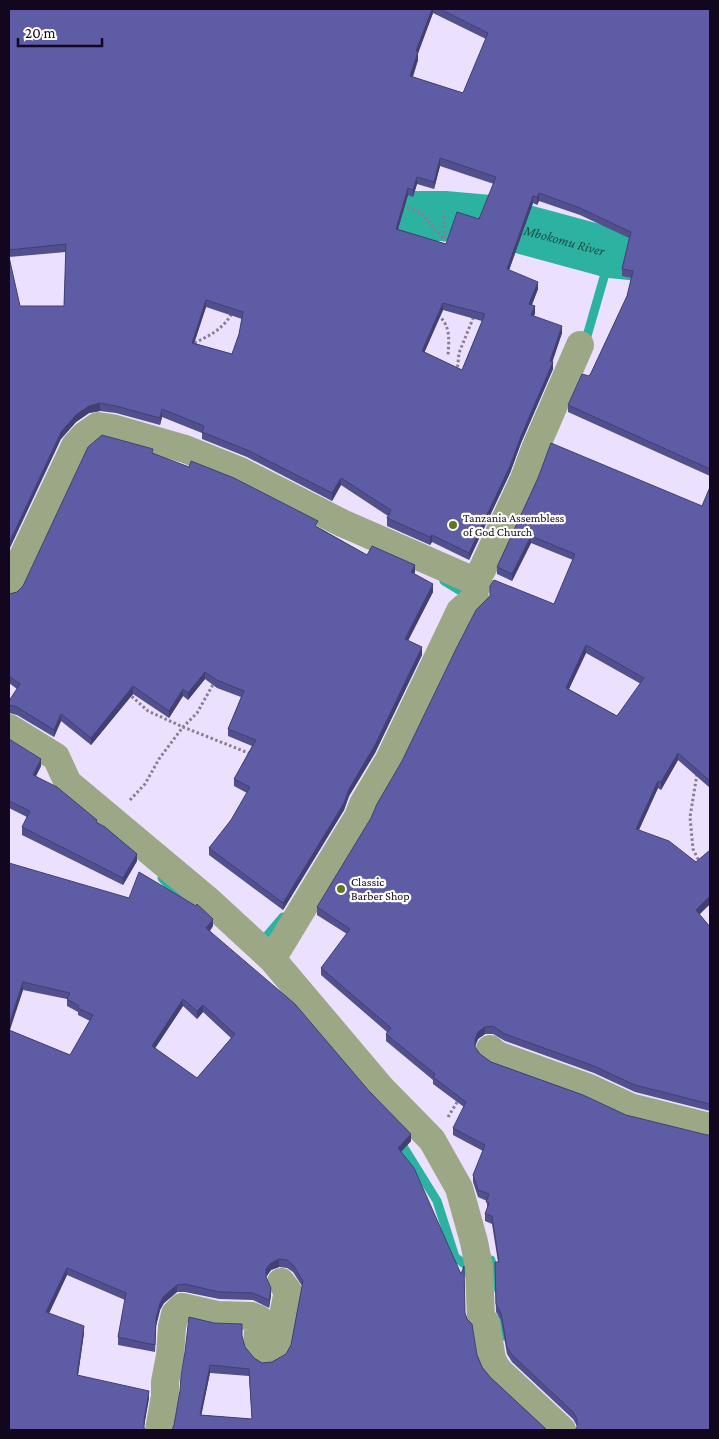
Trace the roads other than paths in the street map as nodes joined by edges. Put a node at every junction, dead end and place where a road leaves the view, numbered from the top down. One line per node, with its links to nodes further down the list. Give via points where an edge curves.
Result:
1 (580, 345): 2 (street)
2 (479, 584): 3 (street, via 342,523 240,471 185,449 98,426 75,446); 5 (street, via 460,611 358,817)
3 (9, 586)
4 (9, 728): 5 (street, via 56,757 68,783 209,901)
5 (272, 959): 10 (street, via 381,1088 432,1140 459,1188 472,1233 481,1319 486,1323 492,1359 501,1373)
6 (490, 1049): 7 (street, via 630,1107)
7 (710, 1127)
8 (281, 1282): 9 (street, via 288,1291 276,1349 266,1355 257,1344 258,1319 252,1316 182,1307 175,1314)
9 (159, 1430)
10 (562, 1430)

